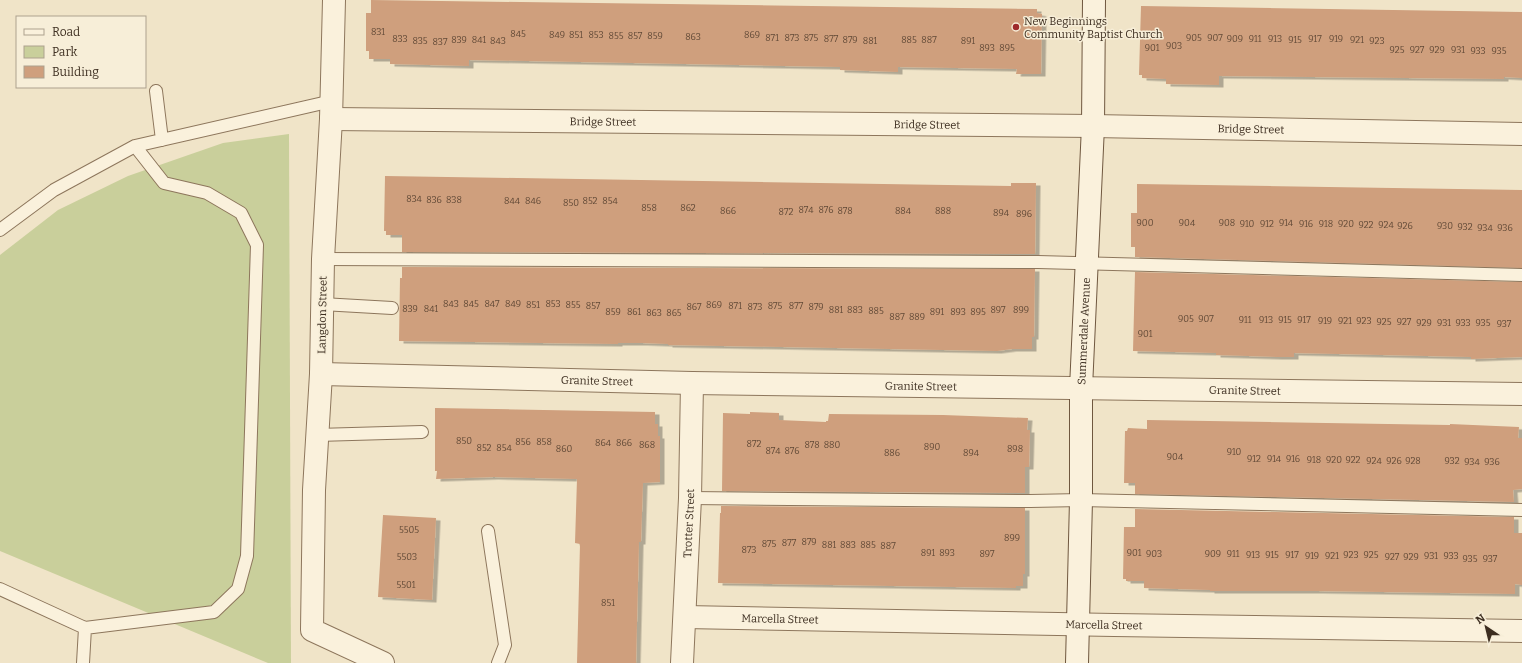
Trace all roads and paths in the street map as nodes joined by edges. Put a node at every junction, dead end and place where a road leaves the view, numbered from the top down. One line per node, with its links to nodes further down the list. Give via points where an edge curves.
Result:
1 (334, 0): 4 (street, Langdon Street)
2 (1094, 0): 5 (street, Summerdale Avenue)
3 (156, 91): 7 (lane)
4 (332, 110): 5 (street, Bridge Street); 7 (lane); 10 (street, Langdon Street)
5 (1092, 126): 6 (street, Bridge Street); 11 (street, Summerdale Avenue)
6 (1522, 134)
7 (162, 140): 8 (lane)
8 (136, 146): 9 (lane, via 54,190); 28 (lane, via 164,183 207,193 241,213 257,245 247,556 238,589 214,612)
9 (0, 230)
10 (323, 259): 11 (lane); 13 (street, Langdon Street)
11 (1086, 264): 12 (lane); 17 (street, Summerdale Avenue)
12 (1522, 275)
13 (322, 304): 14 (lane); 15 (street, Langdon Street)
14 (392, 308)
15 (320, 374): 16 (street, Granite Street); 20 (street, Langdon Street)
16 (692, 383): 17 (street, Granite Street); 21 (street, Trotter Street)
17 (1081, 388): 18 (street, Granite Street); 22 (street, Summerdale Avenue)
18 (1522, 394)
19 (422, 432): 20 (lane)
20 (317, 435): 31 (street, Langdon Street, via 312,630)
21 (690, 498): 22 (lane); 26 (street, Trotter Street)
22 (1081, 500): 23 (lane); 27 (street, Summerdale Avenue)
23 (1522, 510)
24 (488, 531): 32 (lane, via 505,646)
25 (0, 589): 28 (lane)
26 (685, 616): 27 (street, Marcella Street); 33 (street, Trotter Street)
27 (1078, 624): 29 (street, Marcella Street); 34 (street, Summerdale Avenue)
28 (85, 628): 30 (lane)
29 (1522, 632)
30 (83, 663)
31 (383, 663)
32 (498, 663)
33 (682, 663)
34 (1077, 663)

